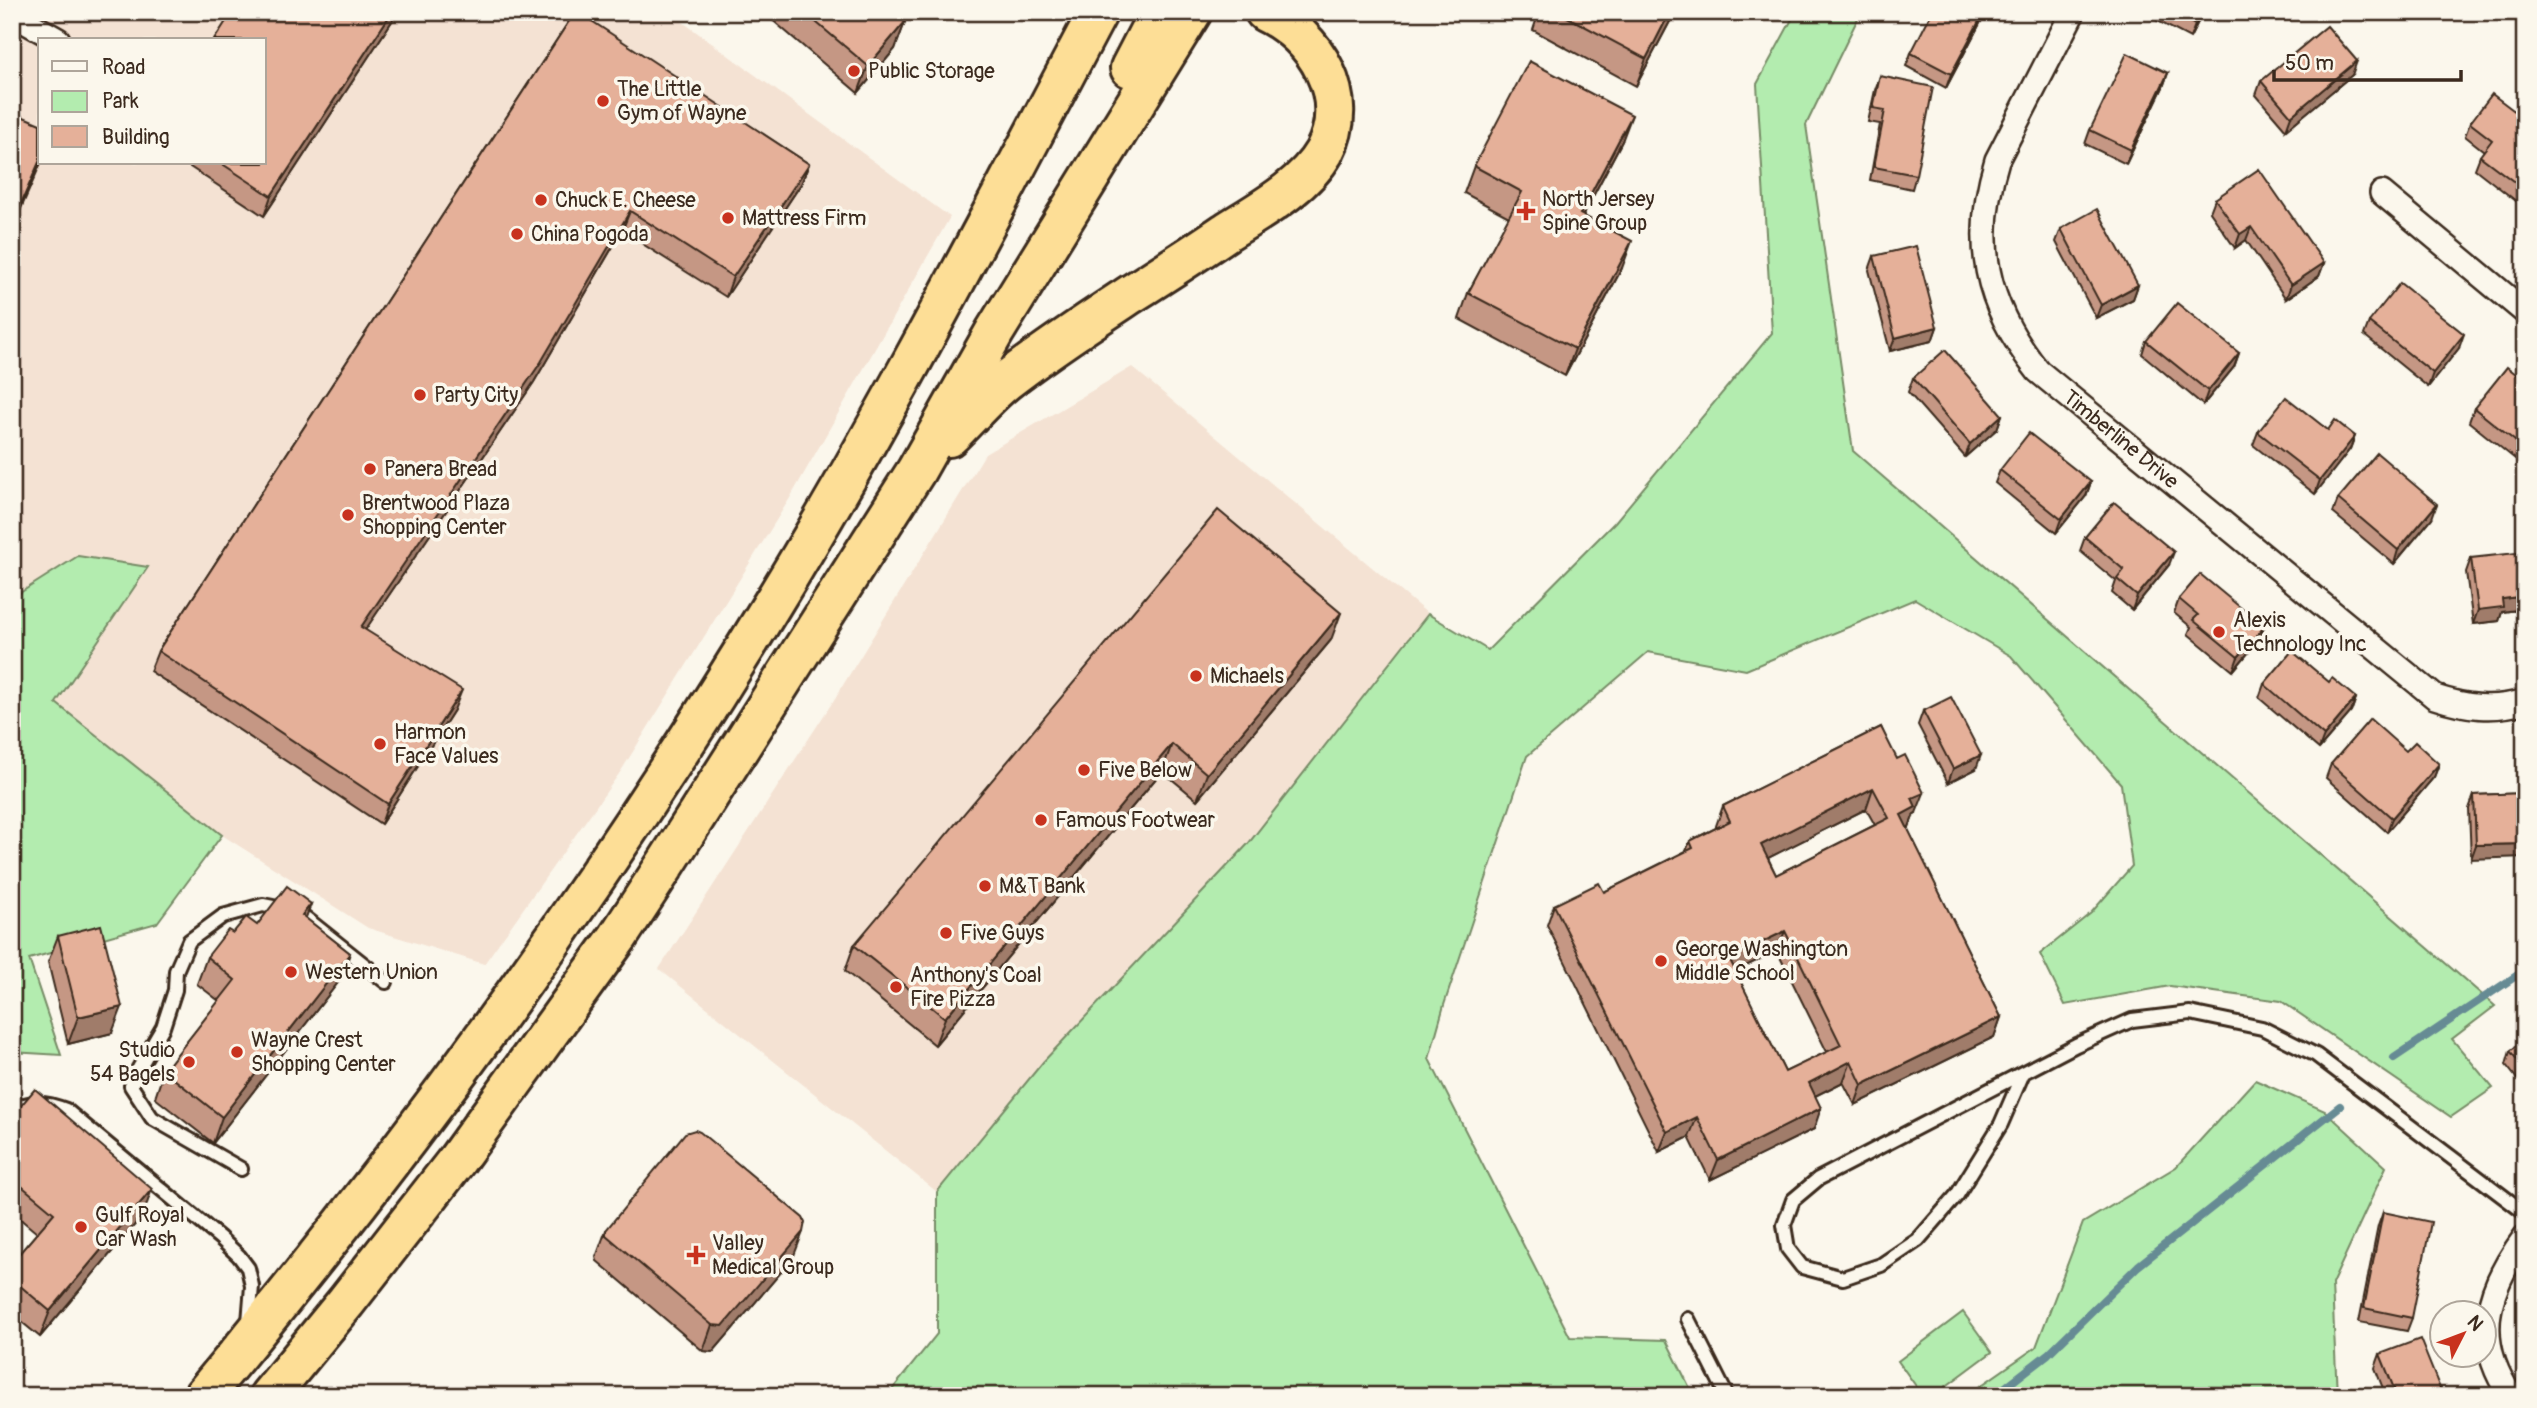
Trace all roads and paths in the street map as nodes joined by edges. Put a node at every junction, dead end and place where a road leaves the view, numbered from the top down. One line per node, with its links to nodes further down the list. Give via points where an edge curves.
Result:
1 (1098, 12): 20 (highway, via 910,366 726,679 479,1042 361,1201)
2 (1159, 12): 10 (highway)
3 (1192, 12): 10 (highway)
4 (1265, 12): 11 (highway, via 1307,43 1329,80 1334,119 1323,153 1293,186 1005,382)
5 (2073, 12): 12 (street, Timberline Drive, via 1997,160 1986,214 1990,277 1999,312 2016,344 2038,370 2435,697 2485,708)
6 (12, 14): 7 (street)
7 (54, 38)
8 (2382, 192): 9 (street)
9 (2525, 312)
10 (995, 331): 11 (highway)
11 (916, 471): 22 (highway, via 618,937 457,1160)
12 (2525, 701)
13 (386, 982): 16 (lane, via 298,912 263,905 223,916 189,941 176,971 176,990 163,1027 131,1086 152,1118)
14 (2023, 1073): 14 (lane, via 1818,1179 1793,1200 1784,1225 1788,1249 1802,1267 1843,1278 1881,1265 1918,1240 1965,1183 2001,1124); 17 (lane, via 2132,1020 2190,1013 2262,1028 2316,1055)
15 (12, 1111): 20 (lane, via 37,1103 66,1110 230,1247 248,1268 252,1286)
16 (241, 1169)
17 (2525, 1213)
18 (2525, 1237): 24 (street, via 2496,1285 2488,1314 2491,1359)
19 (1688, 1319): 23 (lane)
20 (248, 1342): 21 (highway)
21 (203, 1396)
22 (269, 1396)
23 (1727, 1396)
24 (2511, 1396)

